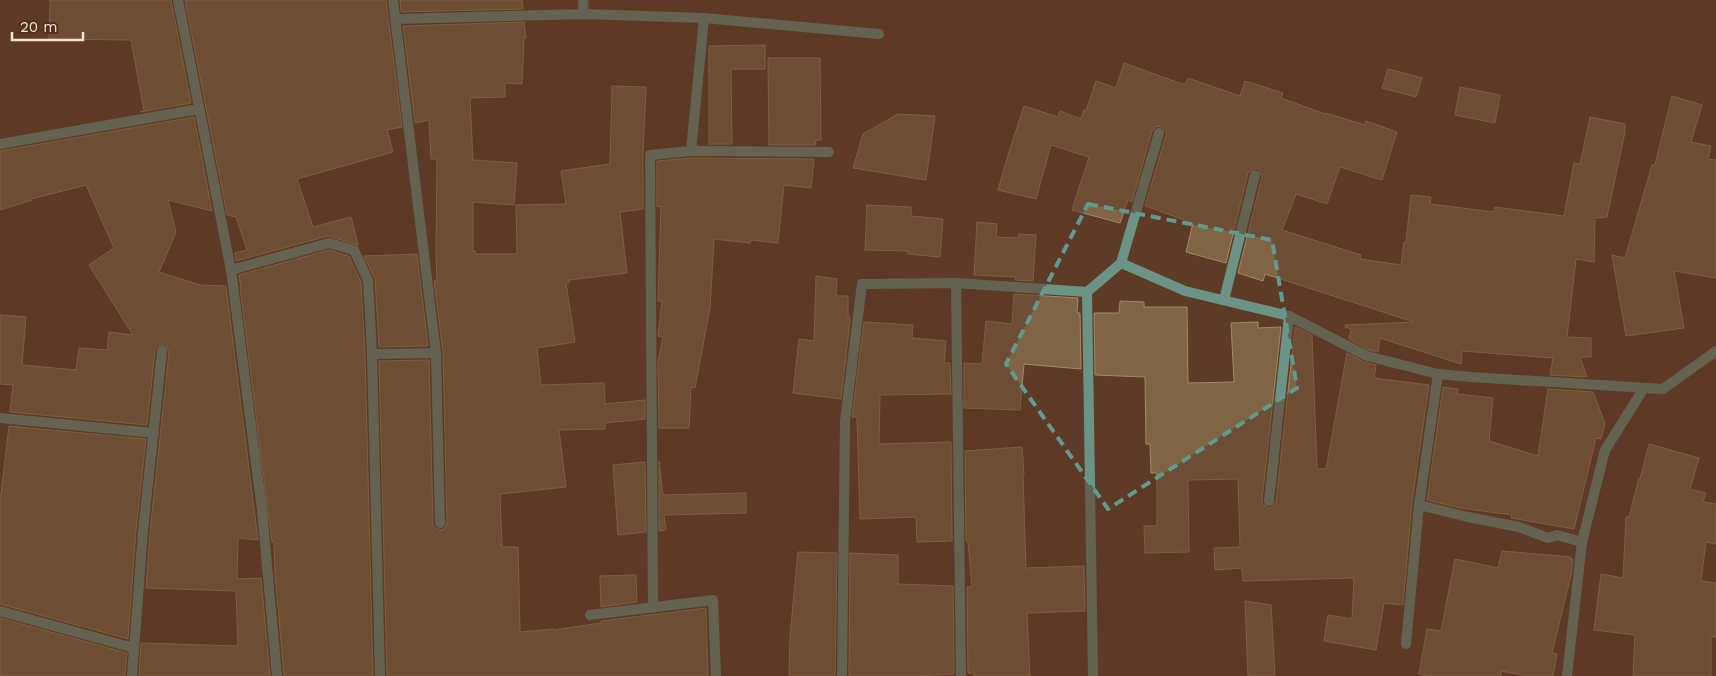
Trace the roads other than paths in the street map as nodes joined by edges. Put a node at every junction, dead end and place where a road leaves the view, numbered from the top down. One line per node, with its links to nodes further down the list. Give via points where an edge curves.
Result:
1 (178, 0): 8 (street)
2 (393, 0): 5 (street)
3 (583, 0): 4 (street)
4 (584, 14): 5 (street); 6 (street)
5 (395, 18): 22 (street)
6 (704, 18): 7 (street); 11 (street)
7 (879, 34)
8 (199, 109): 10 (street); 15 (street)
9 (1159, 133): 14 (street)
10 (0, 144)
11 (691, 151): 12 (street); 32 (street, via 650,155)
12 (829, 152)
13 (1255, 174): 18 (street)
14 (1121, 263): 17 (street); 18 (street, via 1185,291)
15 (231, 270): 23 (street, via 329,243 354,250 368,280); 38 (street, via 262,510)
16 (956, 283): 17 (street); 41 (street, via 862,284 845,421); 42 (street)
17 (1087, 292): 43 (street)
18 (1224, 300): 19 (street)
19 (1289, 316): 24 (street, via 1367,356); 28 (street)
20 (162, 351): 27 (street)
21 (1716, 351): 25 (street, via 1663,389)
22 (436, 353): 23 (street); 30 (street)
23 (372, 354): 39 (street)
24 (1438, 374): 25 (street); 29 (street)
25 (1644, 388): 31 (street, via 1605,450)
26 (0, 418): 27 (street)
27 (154, 433): 36 (street)
28 (1269, 501)
29 (1419, 506): 31 (street, via 1519,527 1548,538 1557,535); 35 (street)
30 (440, 523)
31 (1582, 542): 44 (street)
32 (653, 608): 34 (street); 40 (street, via 713,600)
33 (0, 611): 36 (street)
34 (590, 615)
35 (1406, 644)
36 (134, 648): 37 (street)
37 (132, 676)
38 (277, 676)
39 (380, 676)
40 (716, 676)
41 (842, 676)
42 (961, 676)
43 (1093, 676)
44 (1567, 676)

